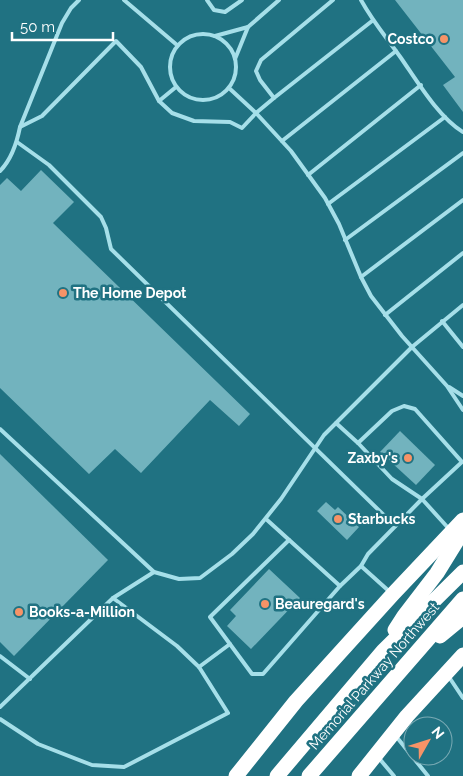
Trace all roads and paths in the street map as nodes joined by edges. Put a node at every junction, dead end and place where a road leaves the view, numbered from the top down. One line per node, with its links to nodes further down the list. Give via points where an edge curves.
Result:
1 (79, 0): 21 (lane, via 62,23)
2 (124, 0): 11 (lane)
3 (207, 0): 4 (lane, via 214,10 226,12)
4 (242, 0)
5 (279, 0): 9 (lane)
6 (334, 0): 17 (lane, via 261,60 256,71)
7 (361, 0): 8 (lane)
8 (372, 21): 12 (lane); 17 (lane)
9 (248, 27): 10 (lane); 13 (lane)
10 (215, 36): 11 (lane, via 195,34); 13 (lane, via 231,50)
11 (177, 45): 15 (lane, via 169,64)
12 (396, 51): 14 (lane); 24 (lane)
13 (235, 59): 16 (lane, via 234,79)
14 (421, 86): 20 (lane); 27 (lane)
15 (176, 87): 16 (lane, via 181,93 201,101 212,100); 18 (lane)
16 (229, 88): 19 (lane)
17 (274, 98): 19 (lane)
18 (159, 101): 19 (lane, via 172,114 194,121 230,122 242,128); 21 (lane, via 141,67 116,41 42,116)
19 (256, 113): 24 (lane)
20 (445, 117): 22 (lane); 29 (lane)
21 (20, 127): 23 (lane)
22 (463, 132)
23 (17, 142): 26 (lane); 44 (lane, via 49,165 101,217 111,249)
24 (282, 142): 27 (lane)
25 (463, 153): 30 (lane)
26 (0, 171)
27 (308, 175): 29 (lane)
28 (463, 200): 32 (lane)
29 (328, 204): 30 (lane)
30 (345, 240): 32 (lane)
31 (463, 254): 34 (lane)
32 (361, 277): 34 (lane)
33 (463, 305): 35 (lane)
34 (385, 315): 36 (lane)
35 (442, 321): 36 (lane); 37 (lane)
36 (412, 347): 38 (lane); 41 (lane)
37 (463, 347)
38 (447, 386): 39 (lane); 40 (lane)
39 (463, 396)
40 (463, 410)
41 (336, 423): 43 (lane); 44 (lane)
42 (0, 429): 52 (lane)
43 (358, 443): 45 (lane, via 392,479); 45 (lane, via 392,411 404,406 415,410 462,462)
44 (316, 448): 46 (lane); 48 (lane)
45 (422, 499): 48 (lane); 49 (lane)
46 (266, 519): 50 (lane); 52 (lane, via 232,554 200,578 179,579)
47 (463, 520): 49 (highway)
48 (395, 526): 51 (lane)
49 (457, 532): 55 (highway); 60 (highway, via 437,573)
50 (289, 540): 54 (lane); 59 (lane, via 210,617)
51 (361, 566): 54 (lane); 55 (lane)
52 (154, 572): 56 (lane)
53 (463, 572): 60 (highway, Memorial Parkway Northwest)
54 (340, 586): 59 (lane, via 263,674 252,674)
55 (393, 594): 72 (highway, via 296,701)
56 (113, 598): 63 (lane, via 177,646); 66 (lane)
57 (463, 599): 65 (highway, Memorial Parkway Northwest)
58 (463, 617): 65 (highway)
59 (230, 644): 63 (lane)
60 (383, 650): 73 (highway, Memorial Parkway Northwest)
61 (463, 655): 64 (highway)
62 (0, 656): 66 (lane)
63 (199, 667): 69 (lane, via 228,713 124,767 92,765 38,744)
64 (446, 672): 67 (lane); 70 (highway)
65 (398, 673): 74 (highway, Memorial Parkway Northwest)
66 (30, 679): 68 (lane)
67 (463, 698)
68 (0, 707)
69 (0, 719)
70 (393, 733): 71 (highway); 77 (lane)
71 (376, 755): 75 (highway); 76 (lane)
72 (236, 776)
73 (277, 776)
74 (309, 776)
75 (359, 776)
76 (394, 776)
77 (428, 776)

